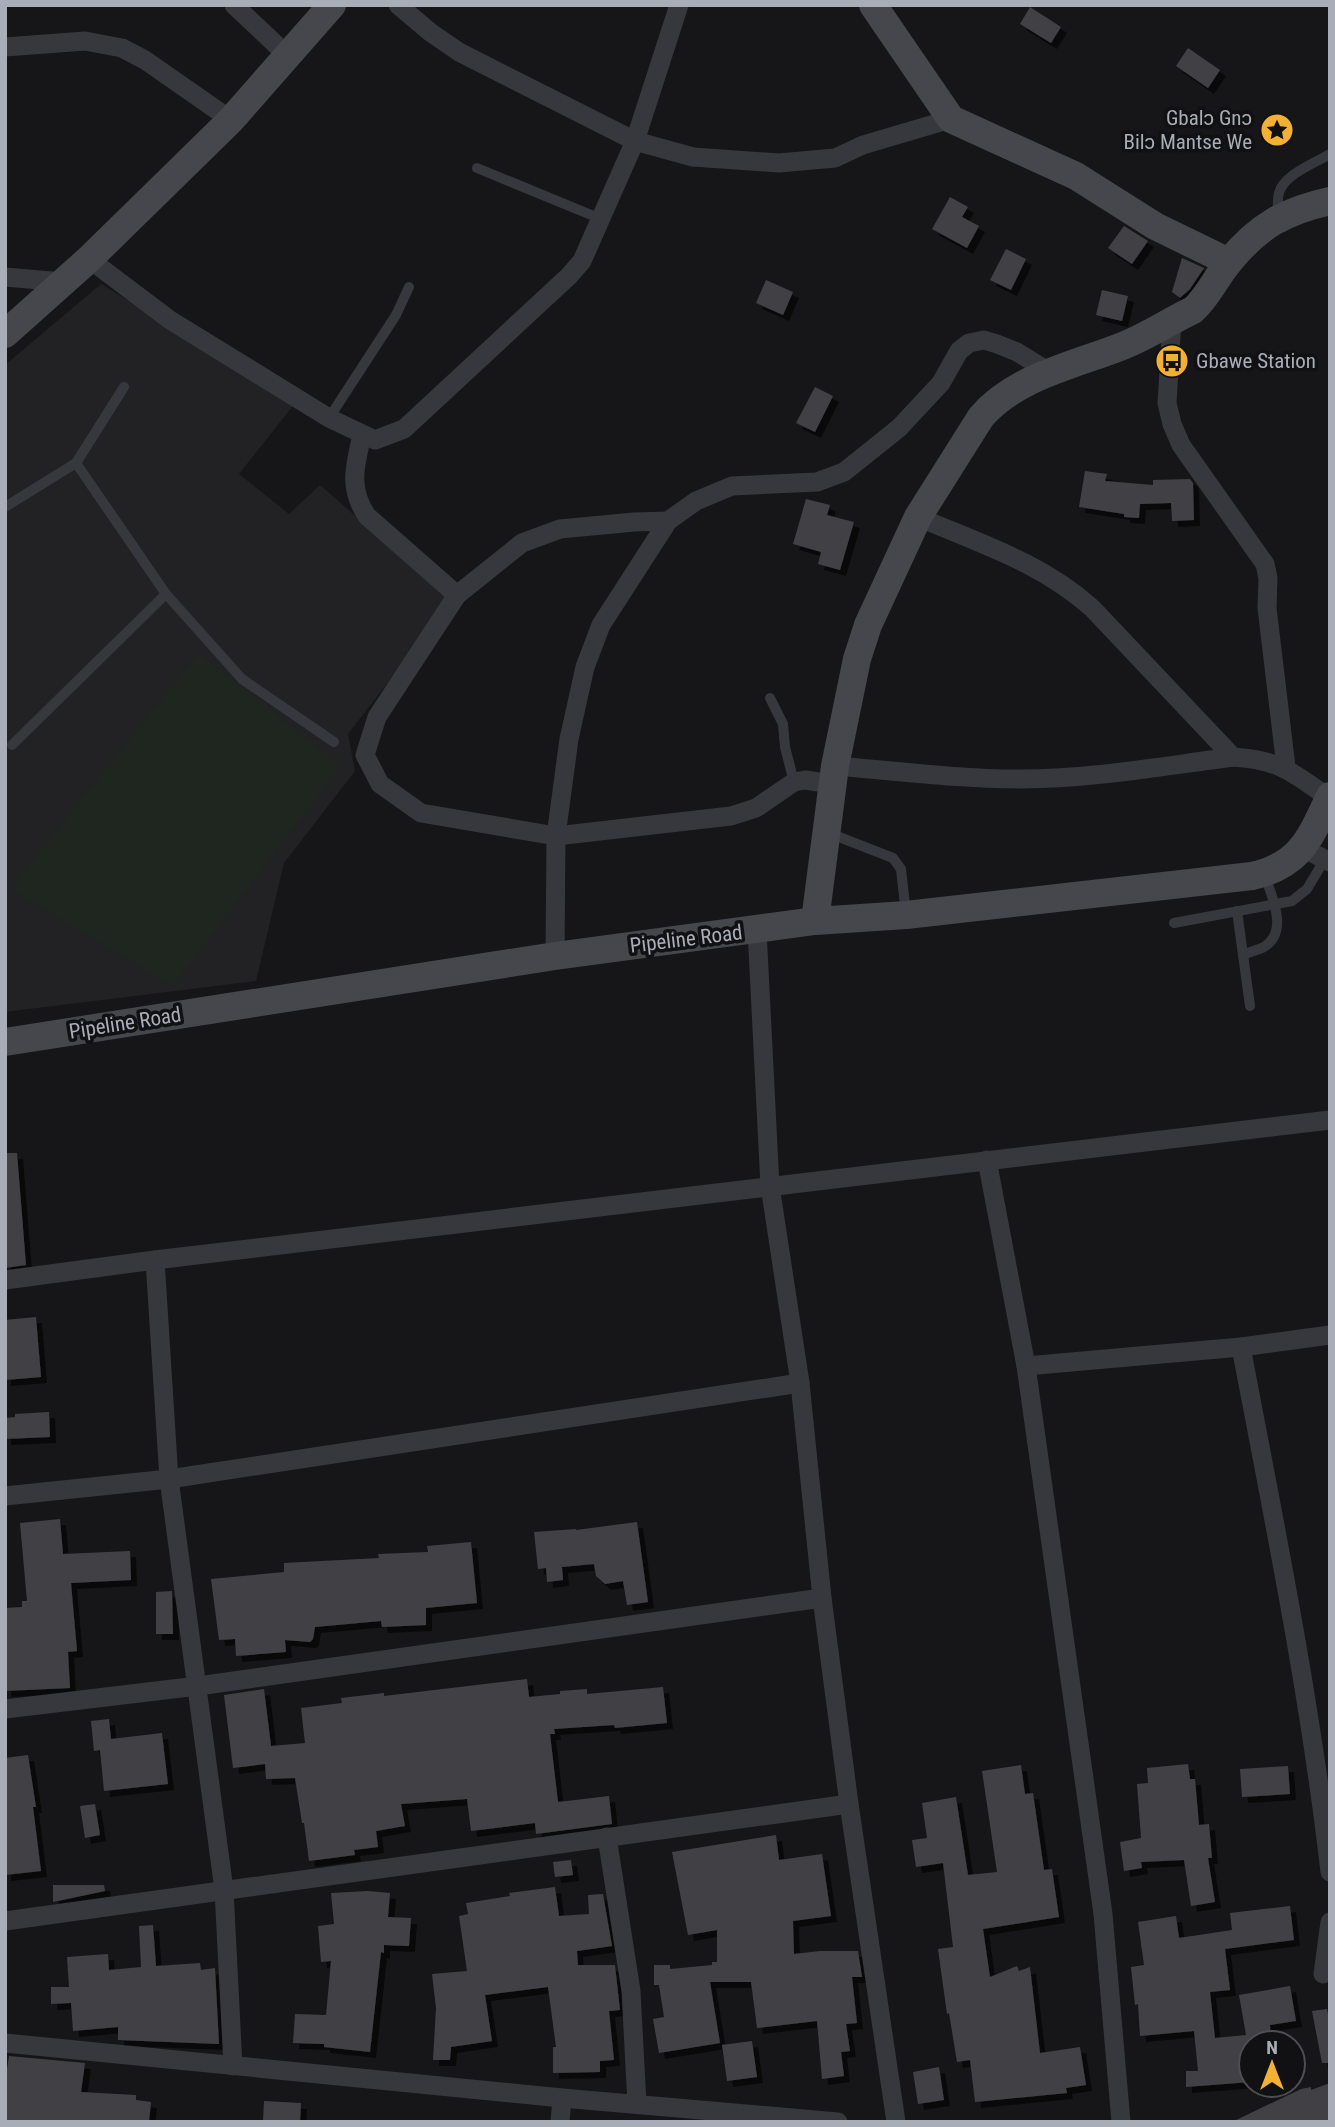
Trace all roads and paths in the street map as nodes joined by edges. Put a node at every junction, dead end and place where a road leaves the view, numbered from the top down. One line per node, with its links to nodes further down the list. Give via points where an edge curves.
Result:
1 (234, 5): 7 (street)
2 (332, 5): 7 (street)
3 (398, 5): 10 (street, via 459,52)
4 (679, 5): 10 (street)
5 (873, 5): 8 (street)
6 (5, 47): 9 (street, via 85,41 122,48)
7 (288, 56): 9 (street)
8 (951, 119): 10 (street, via 835,158 779,163 693,157); 17 (street, via 1076,176 1155,226)
9 (231, 120): 16 (street)
10 (635, 141): 15 (street)
11 (1330, 154): 14 (lane, via 1282,186)
12 (477, 168): 15 (lane)
13 (1330, 201): 14 (street)
14 (1278, 217): 17 (street)
15 (601, 219): 26 (street, via 582,261 569,276 404,429 374,439)
16 (89, 259): 19 (street); 25 (street, via 170,320)
17 (1229, 262): 21 (street, via 1200,304)
18 (5, 277): 19 (street)
19 (63, 282): 22 (street)
20 (409, 287): 25 (lane)
21 (1172, 320): 23 (street, via 1125,345); 37 (street, via 1167,404 1172,424 1181,445 1265,564)
22 (5, 334)
23 (1051, 373): 29 (street, via 993,402); 30 (street, via 997,344 984,340 969,343 899,428 844,472 817,482 732,485)
24 (124, 387): 27 (lane)
25 (329, 418): 26 (street)
26 (362, 435): 32 (street, via 356,461 356,499 368,516)
27 (76, 463): 28 (lane); 31 (lane)
28 (5, 507)
29 (918, 517): 36 (street, via 1034,567 1069,588); 38 (street, via 868,625)
30 (667, 521): 32 (street, via 560,529 522,543); 42 (street, via 601,625 585,667 569,739)
31 (166, 594): 34 (lane, via 242,679); 35 (lane)
32 (457, 595): 42 (street, via 377,718 365,755 380,784 421,813)
33 (770, 698): 39 (lane, via 783,724)
34 (334, 742)
35 (12, 745)
36 (1233, 757): 37 (street); 38 (street, via 1022,779)
37 (1286, 767): 40 (street)
38 (834, 775): 39 (street); 41 (street)
39 (794, 782): 42 (street, via 756,808 731,816)
40 (1329, 797): 43 (street, Pipeline Road)
41 (826, 832): 47 (lane, via 894,858 901,869); 48 (street)
42 (556, 836): 52 (street)
43 (1319, 856): 44 (street, Pipeline Road); 45 (lane, via 1303,894)
44 (1265, 873): 45 (lane); 47 (street, Pipeline Road)
45 (1275, 904): 46 (lane); 51 (lane, via 1277,934 1264,947)
46 (1237, 911): 49 (lane); 51 (lane)
47 (906, 915): 48 (street, Pipeline Road)
48 (814, 921): 50 (street, Pipeline Road)
49 (1174, 923)
50 (757, 930): 52 (street, Pipeline Road); 57 (street)
51 (1242, 955): 53 (lane)
52 (555, 956): 54 (street, Pipeline Road)
53 (1250, 1006)
54 (5, 1042)
55 (1330, 1120): 56 (street)
56 (987, 1160): 57 (street); 62 (street)
57 (770, 1186): 58 (street); 63 (street)
58 (155, 1260): 59 (street); 64 (street)
59 (5, 1280)
60 (1330, 1335): 61 (street)
61 (1241, 1347): 62 (street); 71 (street, via 1284,1572)
62 (1026, 1366): 83 (street, via 1103,1914)
63 (800, 1383): 64 (street); 66 (street)
64 (169, 1479): 65 (street); 67 (street)
65 (5, 1496)
66 (822, 1598): 67 (street); 69 (street)
67 (198, 1686): 68 (street); 72 (street)
68 (5, 1709)
69 (849, 1804): 70 (street); 82 (street)
70 (607, 1837): 72 (street); 79 (street, via 631,1991)
71 (1330, 1872)
72 (224, 1890): 73 (street); 77 (street)
73 (5, 1921)
74 (1330, 1922): 75 (street)
75 (1323, 1974)
76 (5, 2043): 77 (street)
77 (233, 2066): 78 (street)
78 (562, 2098): 79 (street); 80 (street)
79 (637, 2104): 81 (street)
80 (560, 2122)
81 (838, 2122)
82 (896, 2122)
83 (1121, 2122)

